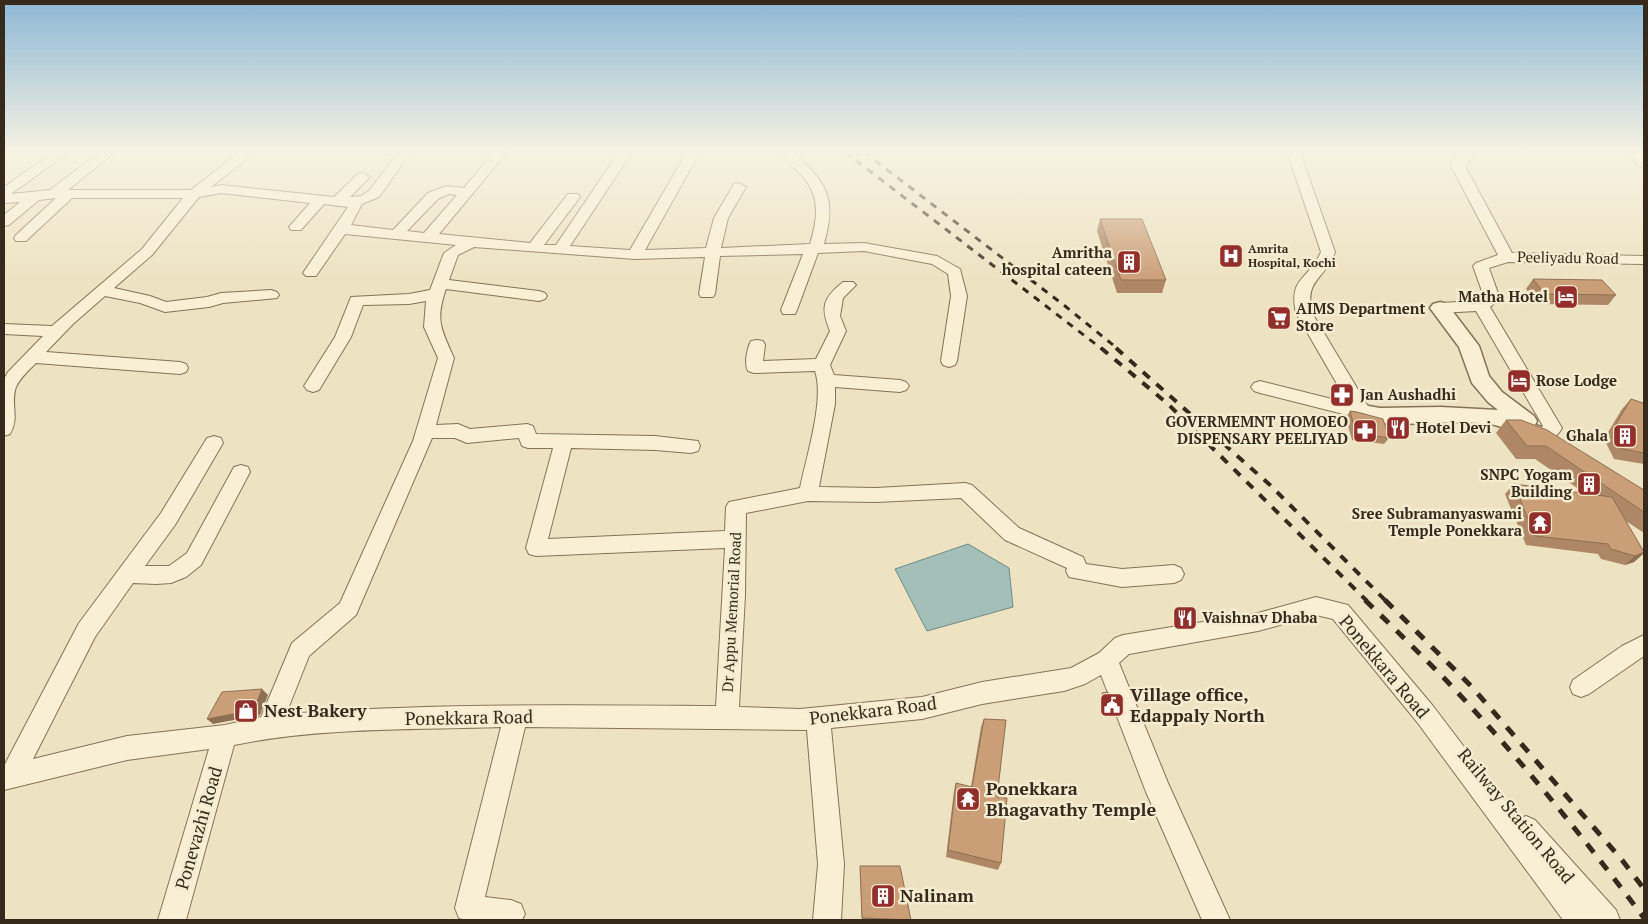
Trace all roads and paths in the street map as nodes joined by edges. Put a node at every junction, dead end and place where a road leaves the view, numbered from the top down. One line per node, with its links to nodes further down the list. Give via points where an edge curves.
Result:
1 (46, 195): 15 (street)
2 (60, 195): 24 (street)
3 (193, 195): 37 (street, via 147,252)
4 (286, 195): 18 (street)
5 (343, 195): 19 (street)
6 (372, 195): 19 (street, via 364,200)
7 (435, 195): 23 (street)
8 (464, 195): 25 (street)
9 (597, 195): 29 (street)
10 (669, 195): 31 (street)
11 (734, 195): 30 (street, via 721,218)
12 (822, 195): 28 (street, via 824,223)
13 (1308, 195): 55 (street, via 1328,252 1326,261 1301,288 1299,298)
14 (1474, 195): 32 (street)
15 (35, 196): 17 (street); 20 (street)
16 (573, 197): 27 (street)
17 (4, 199)
18 (321, 199): 19 (street); 22 (street)
19 (337, 201): 21 (street, via 356,205 345,218)
20 (4, 222)
21 (343, 226): 23 (street, via 348,230); 34 (street)
22 (296, 227)
23 (396, 235): 25 (street)
24 (21, 238)
25 (428, 238): 26 (street)
26 (472, 242): 27 (street); 36 (street, via 451,253)
27 (534, 248): 29 (street)
28 (814, 248): 30 (street); 43 (street); 48 (street, via 864,247 936,260 955,272 959,296)
29 (560, 250): 31 (street)
30 (713, 251): 31 (street); 38 (street)
31 (634, 254)
32 (1507, 257): 33 (street, Peeliyadu Road); 41 (street, Peeliyadu Road, via 1482,266 1492,300)
33 (1644, 260)
34 (311, 274)
35 (848, 285): 50 (street, via 835,296 832,316 838,331)
36 (439, 289): 40 (street); 51 (street, via 409,299 357,300 343,337); 57 (street, via 432,306 432,327 446,358)
37 (101, 290): 39 (street, via 144,299 164,307 221,298); 45 (street)
38 (708, 294)
39 (271, 295)
40 (539, 296)
41 (1481, 306): 42 (street); 59 (street, via 1553,428)
42 (1440, 308): 59 (street, via 1469,346 1479,378 1494,396)
43 (788, 310)
44 (4, 329): 45 (street)
45 (57, 331): 47 (street)
46 (757, 345): 50 (street, via 754,366)
47 (31, 358): 49 (street); 54 (street)
48 (949, 361)
49 (180, 368)
50 (824, 372): 52 (street); 63 (street, via 826,404)
51 (313, 386)
52 (900, 386)
53 (1260, 387): 55 (street)
54 (5, 388): 56 (street, via 8,422)
55 (1363, 413): 59 (street, via 1498,418)
56 (4, 428)
57 (425, 432): 58 (street, via 458,431 467,436 527,431 528,441); 75 (street, via 348,609 300,650)
58 (564, 441): 61 (street); 65 (street, via 536,548)
59 (1554, 441)
60 (214, 443): 66 (street, via 168,519)
61 (692, 446)
62 (241, 472): 66 (street, via 194,559 184,570 172,576)
63 (808, 494): 64 (street); 67 (street, via 876,495 965,490 1012,534 1076,567 1122,578)
64 (736, 507): 65 (street, Dr Appu Memorial Road)
65 (735, 539): 73 (street, Dr Appu Memorial Road)
66 (128, 574): 77 (street, via 87,630)
67 (1174, 574)
68 (1644, 645): 70 (street)
69 (1107, 660): 71 (street, Ponekkara Road, via 1123,645 1258,622 1316,606 1340,612); 74 (street, Ponekkara Road, via 1078,677 1064,681 982,693 922,708); 82 (street, via 1171,825)
70 (1581, 686)
71 (1425, 714): 83 (street, Ponekkara Road); 84 (street, Railway Station Road, via 1435,718 1536,842)
72 (516, 716): 73 (street, Ponekkara Road); 75 (street, Ponekkara Road, via 340,721); 78 (street)
73 (727, 717): 74 (street, Ponekkara Road)
74 (818, 718): 81 (street, via 831,864)
75 (269, 727): 76 (street, Ponekkara Road)
76 (225, 736): 77 (street, Ponekkara Road, via 127,748); 80 (street, Ponevazhi Road)
77 (7, 777)
78 (466, 914): 79 (street)
79 (511, 914)
80 (172, 920)
81 (827, 920)
82 (1216, 920)
83 (1580, 920)
84 (1606, 920)

